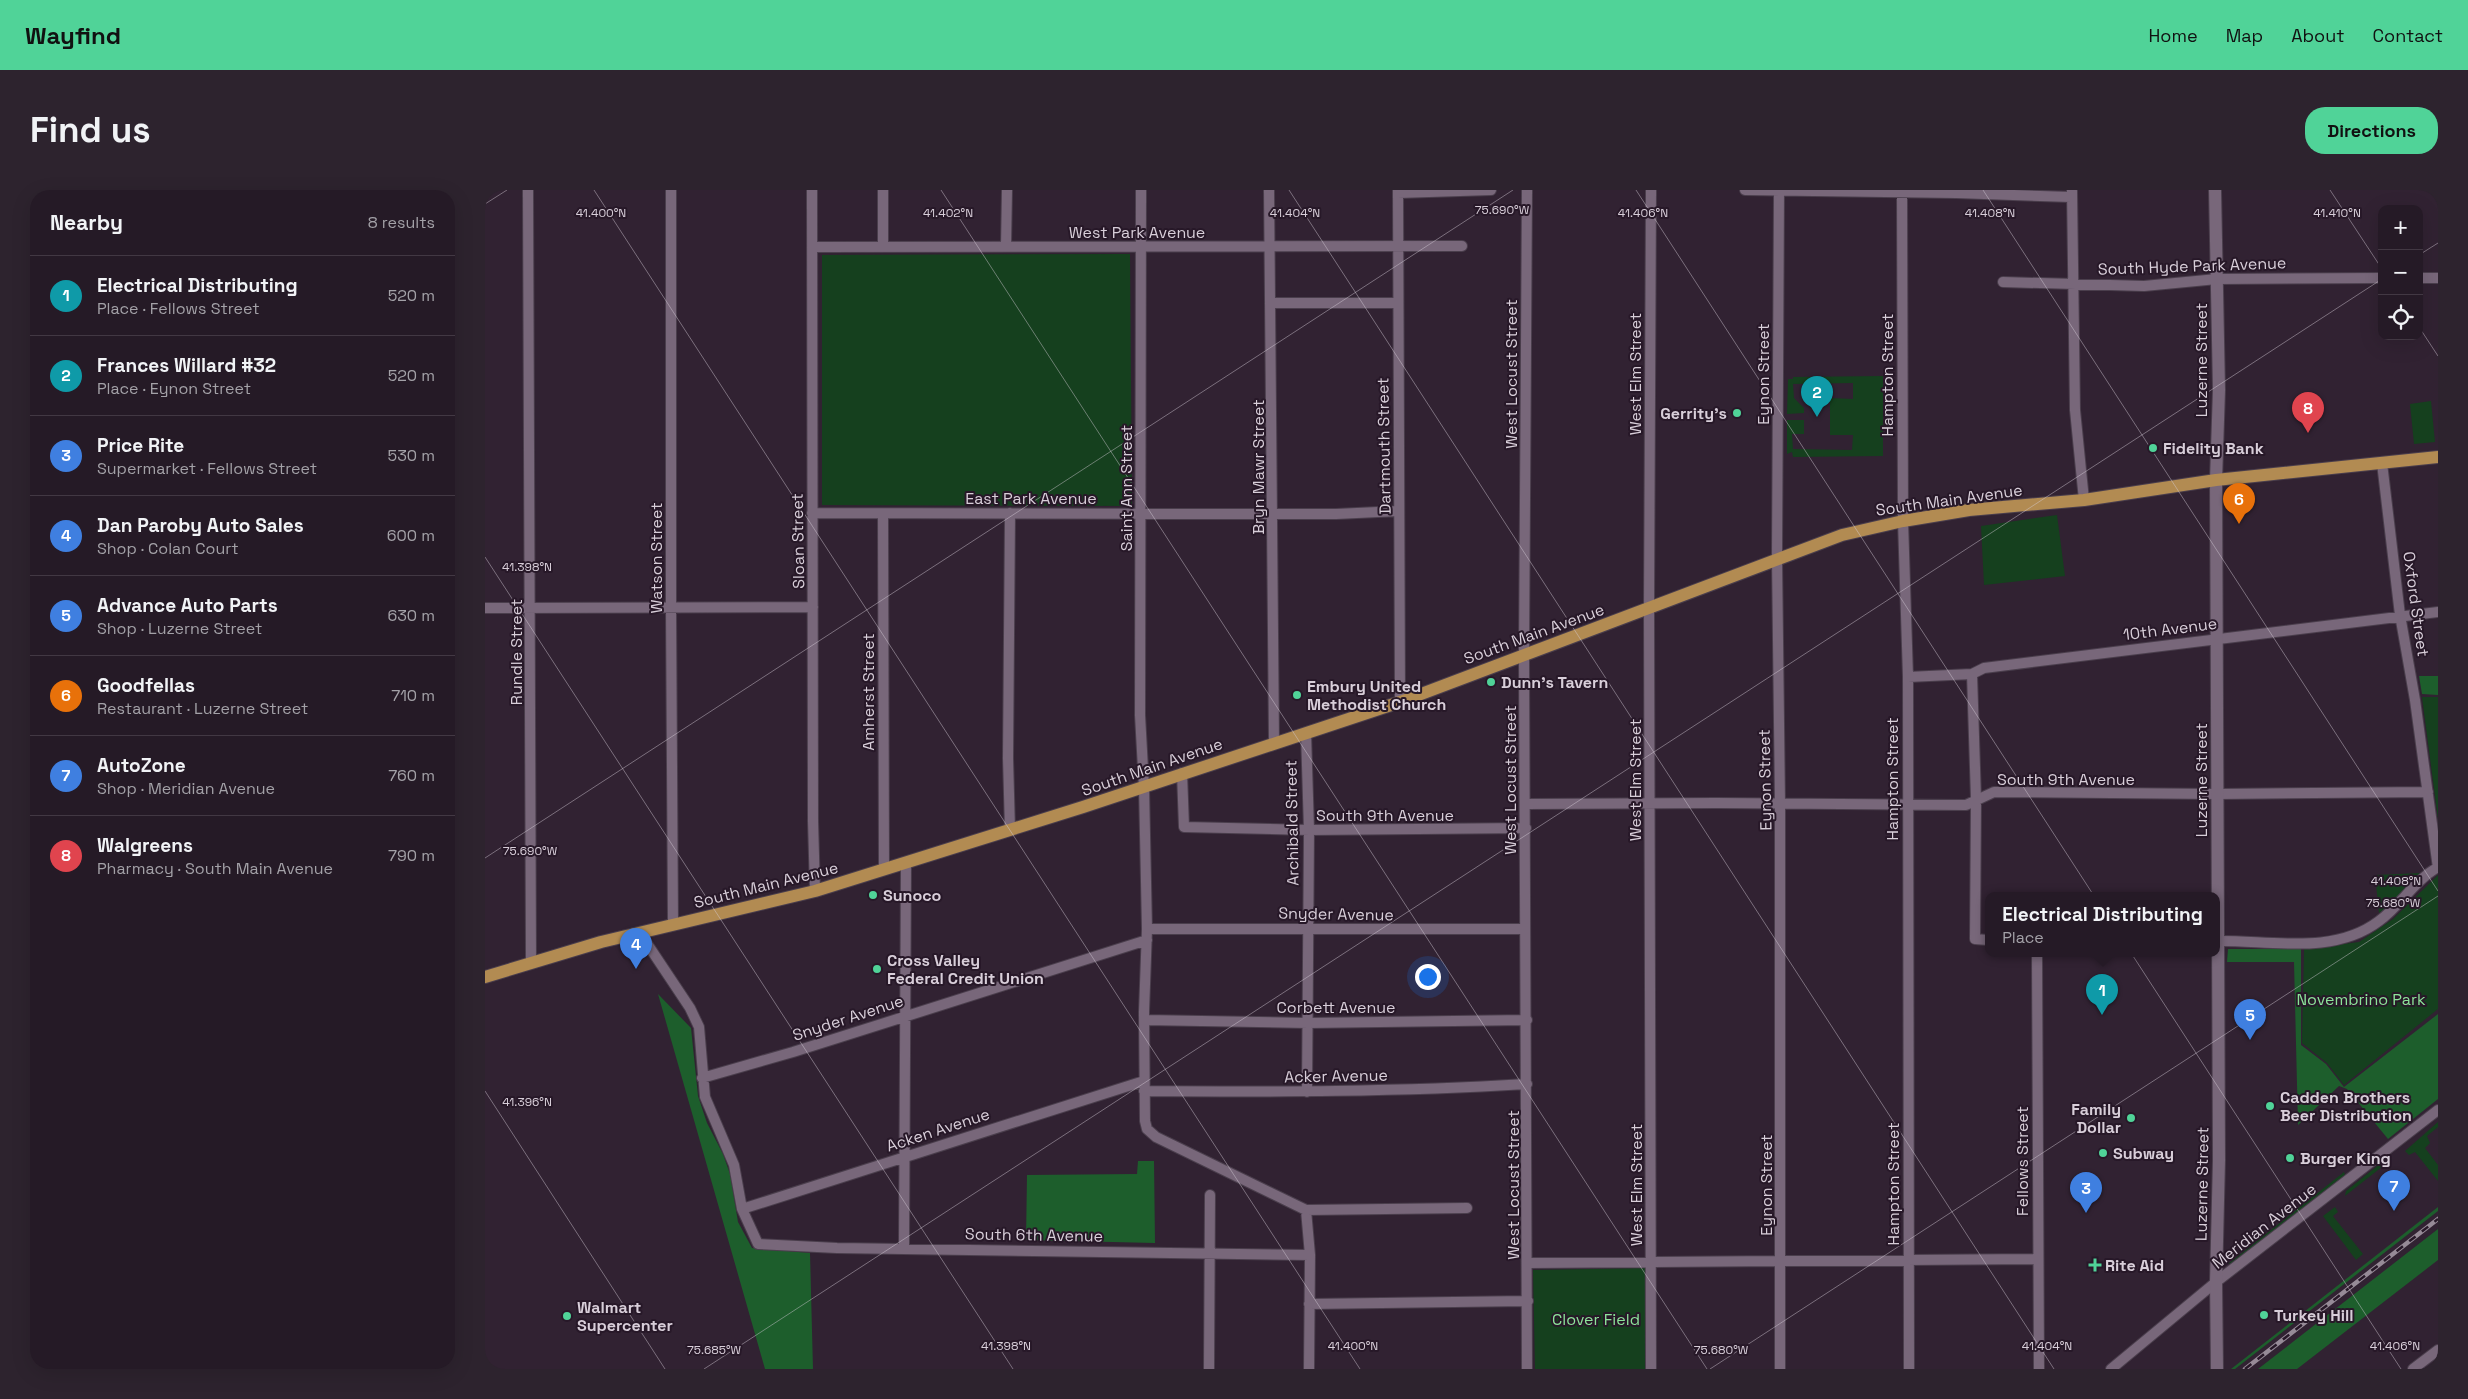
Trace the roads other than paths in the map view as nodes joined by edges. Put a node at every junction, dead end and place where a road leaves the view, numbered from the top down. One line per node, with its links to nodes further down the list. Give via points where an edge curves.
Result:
1 (529, 190): 44 (street, Rundle Street)
2 (671, 190): 47 (street, Watson Street)
3 (812, 190): 20 (street, Sloan Street)
4 (883, 190): 21 (street)
5 (1007, 190): 22 (street)
6 (1141, 190): 23 (street, Saint Ann Street)
7 (1269, 190): 17 (street, Bryn Mawr Street)
8 (1491, 190): 14 (street)
9 (1527, 190): 52 (street, West Locust Street)
10 (1651, 190): 48 (street, West Elm Street)
11 (1745, 190): 12 (street)
12 (1779, 190): 15 (street); 43 (street, Eynon Street)
13 (2215, 190): 27 (street, Luzerne Street)
14 (1397, 192): 18 (street, Dartmouth Street)
15 (1902, 192): 16 (street); 42 (street, Hampton Street)
16 (2072, 193): 29 (street)
17 (1269, 246): 18 (street, West Park Avenue); 23 (street, West Park Avenue); 30 (street, Bryn Mawr Street)
18 (1397, 246): 19 (street, West Park Avenue); 31 (street, Dartmouth Street)
19 (1462, 246)
20 (812, 247): 21 (street, West Park Avenue); 37 (street, Sloan Street)
21 (883, 247): 22 (street, West Park Avenue)
22 (1006, 247): 23 (street, West Park Avenue)
23 (1141, 247): 41 (street, Saint Ann Street)
24 (2378, 278): 27 (street, South Hyde Park Avenue)
25 (2423, 278): 26 (street)
26 (2438, 278)
27 (2217, 279): 29 (street, South Hyde Park Avenue, via 2144,286); 34 (street, Luzerne Street, via 2219,390)
28 (2003, 282): 29 (street, South Hyde Park Avenue)
29 (2072, 284): 35 (street, via 2075,410)
30 (1270, 303): 31 (street); 39 (street, Bryn Mawr Street)
31 (1397, 303): 36 (street, Dartmouth Street)
32 (2438, 457): 33 (main road, South Main Avenue)
33 (2382, 463): 34 (main road, South Main Avenue); 50 (street, Oxford Street)
34 (2216, 480): 35 (main road, South Main Avenue); 51 (street, Luzerne Street)
35 (2085, 500): 42 (main road, South Main Avenue, via 1969,510)
36 (1399, 512): 39 (street, East Park Avenue); 55 (street, Dartmouth Street)
37 (812, 513): 40 (street, East Park Avenue); 45 (street, Sloan Street)
38 (1010, 513): 40 (street, East Park Avenue); 41 (street, East Park Avenue); 68 (street)
39 (1273, 513): 41 (street, East Park Avenue); 57 (street, Bryn Mawr Street)
40 (883, 514): 72 (street, Amherst Street)
41 (1141, 514): 59 (street, Saint Ann Street, via 1140,715)
42 (1903, 520): 43 (main road, South Main Avenue, via 1842,535); 54 (street, Hampton Street)
43 (1777, 558): 48 (main road, South Main Avenue); 65 (street, Eynon Street)
44 (531, 607): 46 (street); 47 (street); 84 (street, Rundle Street)
45 (813, 607): 47 (street); 73 (street, Sloan Street)
46 (485, 608)
47 (671, 608): 75 (street, Watson Street)
48 (1649, 609): 52 (main road, South Main Avenue); 64 (street, West Elm Street)
49 (2438, 612): 50 (street, 10th Avenue)
50 (2400, 616): 51 (street, 10th Avenue); 60 (street, Oxford Street)
51 (2215, 638): 53 (street, 10th Avenue, via 1984,668); 61 (street, Luzerne Street)
52 (1524, 654): 55 (main road, South Main Avenue); 63 (street, West Locust Street)
53 (1972, 674): 54 (street, 10th Avenue); 62 (street)
54 (1908, 678): 66 (street, Hampton Street)
55 (1400, 702): 56 (main road, South Main Avenue)
56 (1306, 733): 57 (main road, South Main Avenue); 69 (street, Archibald Street)
57 (1273, 743): 58 (main road, South Main Avenue)
58 (1182, 774): 59 (main road, South Main Avenue); 69 (street, South 9th Avenue, via 1184,827)
59 (1144, 787): 68 (main road, South Main Avenue); 79 (street, Saint Ann Street)
60 (2428, 792): 61 (street, South 9th Avenue); 71 (street, Oxford Street)
61 (2217, 794): 62 (street, South 9th Avenue, via 1994,792); 74 (street, Luzerne Street)
62 (1976, 799): 66 (street, South 9th Avenue, via 1966,805); 80 (street, via 1975,940)
63 (1526, 804): 64 (street, South 9th Avenue); 67 (street, West Locust Street)
64 (1650, 804): 65 (street, South 9th Avenue); 106 (street, West Elm Street)
65 (1781, 804): 66 (street, South 9th Avenue); 104 (street, Eynon Street)
66 (1907, 804): 105 (street, Hampton Street)
67 (1526, 828): 69 (street, South 9th Avenue); 77 (street, West Locust Street)
68 (1010, 830): 70 (main road, South Main Avenue)
69 (1309, 830): 76 (street, Archibald Street)
70 (906, 862): 72 (main road, South Main Avenue); 86 (street)
71 (2438, 867): 81 (street, via 2424,875 2380,921 2359,934 2324,943)
72 (884, 869): 73 (main road, South Main Avenue)
73 (815, 891): 75 (main road, South Main Avenue)
74 (2217, 892)
75 (673, 925): 78 (main road, South Main Avenue)
76 (1308, 928): 77 (street, Snyder Avenue); 79 (street, Snyder Avenue); 89 (street, Archibald Street)
77 (1525, 929): 88 (street, West Locust Street)
78 (640, 933): 84 (main road, South Main Avenue); 90 (street, via 690,1008 699,1028)
79 (1147, 935): 86 (street, Snyder Avenue); 87 (street, Saint Ann Street)
80 (1985, 940)
81 (2220, 941)
82 (2037, 957): 103 (street, Fellows Street)
83 (2217, 957): 108 (street, Luzerne Street, via 2219,1160)
84 (531, 964): 85 (main road, South Main Avenue)
85 (485, 977)
86 (905, 1016): 90 (street, Snyder Avenue); 95 (street)
87 (1145, 1020): 89 (street, Corbett Avenue); 92 (street, Saint Ann Street)
88 (1527, 1020): 89 (street, Corbett Avenue); 91 (street, West Locust Street)
89 (1308, 1023): 93 (street, Archibald Street)
90 (702, 1078): 98 (street, via 705,1096 734,1165)
91 (1527, 1084): 93 (street, Acker Avenue); 107 (street, West Locust Street)
92 (1144, 1086): 93 (street, Acker Avenue); 95 (street, Acken Avenue); 99 (street, Saint Ann Street, via 1145,1121 1147,1129 1156,1137)
93 (1307, 1092)
94 (2438, 1110): 108 (street, Meridian Avenue)
95 (905, 1156): 98 (street, Acken Avenue); 100 (street)
96 (1210, 1195): 101 (street)
97 (1467, 1208): 99 (street)
98 (742, 1209): 100 (street, South 6th Avenue, via 758,1244)
99 (1306, 1210): 102 (street)
100 (904, 1248): 101 (street, South 6th Avenue)
101 (1210, 1252): 102 (street, South 6th Avenue); 112 (street)
102 (1310, 1255): 110 (street)
103 (2037, 1259): 105 (street); 118 (street, Fellows Street)
104 (1781, 1261): 105 (street); 106 (street); 116 (street, Eynon Street)
105 (1908, 1261): 117 (street, Hampton Street)
106 (1651, 1262): 107 (street); 115 (street, West Elm Street)
107 (1528, 1263): 109 (street, West Locust Street)
108 (2216, 1282): 119 (street, Meridian Avenue); 120 (street, Luzerne Street)
109 (1528, 1301): 110 (street); 114 (street, West Locust Street)
110 (1309, 1304): 113 (street)
111 (2434, 1353): 121 (street); 122 (street)
112 (1209, 1369)
113 (1309, 1369)
114 (1527, 1369)
115 (1651, 1369)
116 (1780, 1369)
117 (1909, 1369)
118 (2039, 1369)
119 (2111, 1369)
120 (2217, 1369)
121 (2413, 1369)
122 (2430, 1369)

